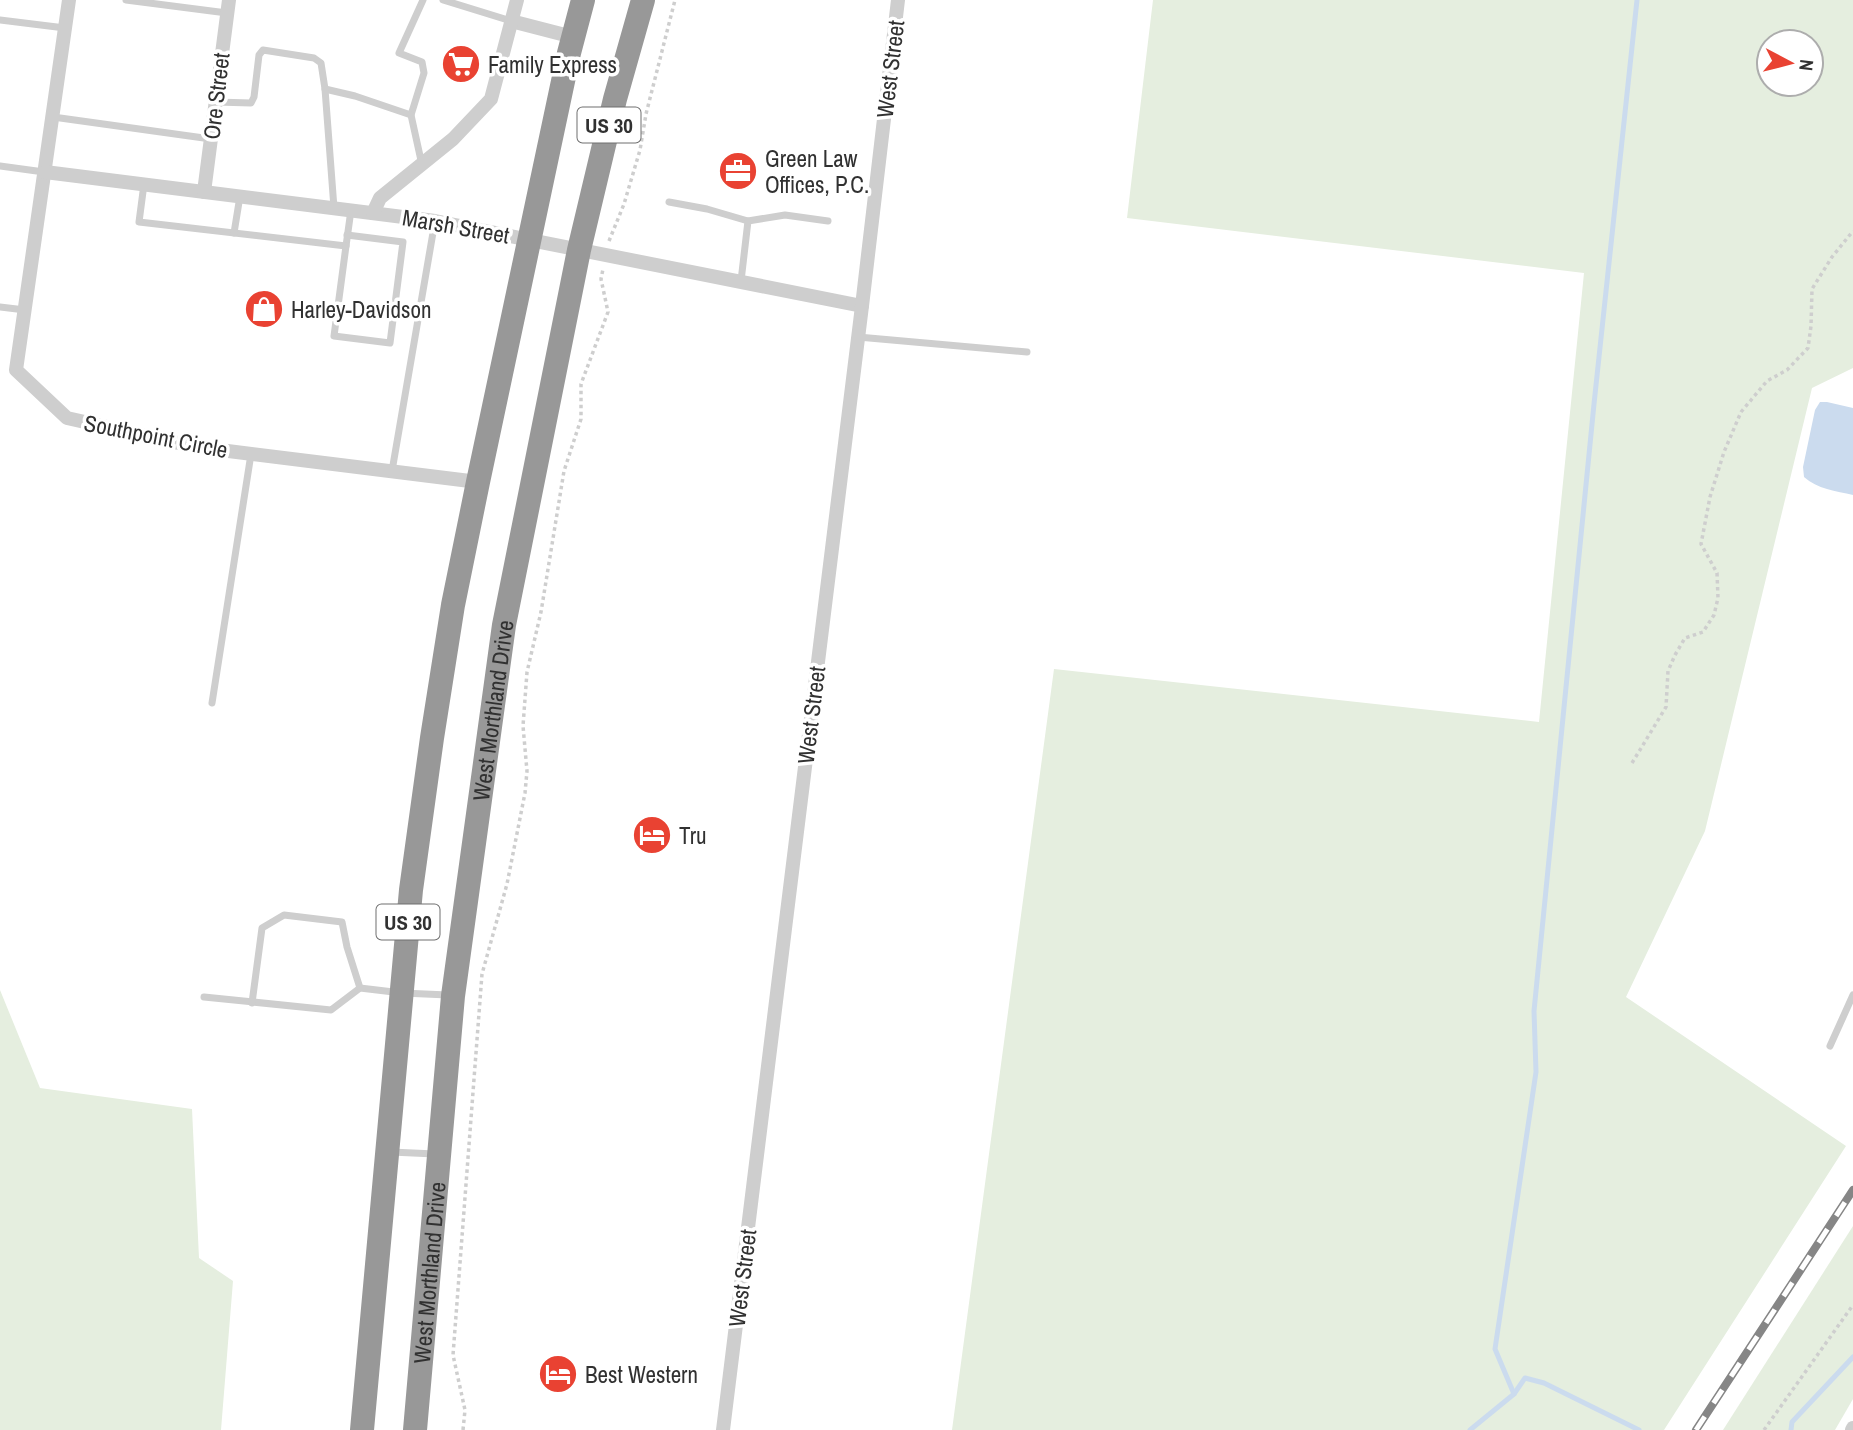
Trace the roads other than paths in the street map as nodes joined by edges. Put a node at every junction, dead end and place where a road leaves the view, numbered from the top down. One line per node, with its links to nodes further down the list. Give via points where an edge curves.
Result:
1 (69, 0): 12 (street, Southpoint Circle)
2 (126, 0): 9 (lane)
3 (423, 0): 16 (lane, via 399,53 422,62 424,72)
4 (443, 0): 11 (lane)
5 (517, 0): 11 (street)
6 (583, 0): 13 (highway, US 30)
7 (643, 0): 36 (highway, West Morthland Drive / US 30)
8 (898, 0): 38 (street, West Street)
9 (228, 7): 15 (street, Ore Street)
10 (0, 20): 12 (lane)
11 (511, 21): 13 (street); 19 (street, via 491,99)
12 (65, 28): 17 (street, Southpoint Circle)
13 (573, 37): 34 (highway, US 30)
14 (325, 89): 15 (lane, via 321,63 314,58 263,50 251,103); 16 (lane); 26 (lane)
15 (216, 102): 18 (street, Ore Street)
16 (411, 115): 19 (lane)
17 (53, 117): 18 (lane); 21 (street, Southpoint Circle)
18 (211, 139): 23 (street, Ore Street)
19 (422, 165): 28 (street, via 380,198)
20 (0, 166): 21 (lane)
21 (46, 172): 22 (street, Marsh Street); 40 (street, Southpoint Circle)
22 (144, 184): 23 (street, Marsh Street); 32 (lane, via 139,222)
23 (204, 192): 24 (street, Marsh Street)
24 (240, 197): 26 (street, Marsh Street); 32 (lane)
25 (669, 202): 30 (lane)
26 (334, 208): 27 (street, Marsh Street)
27 (351, 210): 28 (street, Marsh Street); 33 (lane)
28 (373, 213): 29 (street, Marsh Street)
29 (435, 221): 34 (street, Marsh Street); 44 (lane)
30 (748, 221): 31 (lane, via 785,215); 37 (lane)
31 (828, 221)
32 (234, 233): 35 (lane)
33 (347, 235): 35 (lane); 35 (lane, via 403,242 390,343 334,337)
34 (529, 239): 36 (street, Marsh Street); 45 (highway, US 30)
35 (346, 246)
36 (579, 250): 37 (street, Marsh Street); 50 (highway, West Morthland Drive / US 30, via 504,625)
37 (740, 282): 38 (street, Marsh Street)
38 (862, 306): 41 (street, West Street)
39 (0, 307): 40 (lane)
40 (25, 310): 43 (street, Southpoint Circle, via 16,369 67,418 196,447)
41 (858, 337): 42 (lane); 58 (street, West Street)
42 (1027, 352)
43 (251, 454): 44 (street, Southpoint Circle); 46 (lane)
44 (392, 471): 45 (street, Southpoint Circle)
45 (478, 482): 48 (highway, US 30, via 432,738)
46 (212, 704)
47 (360, 988): 48 (lane); 52 (lane, via 331,1010); 52 (lane, via 342,922 284,915 262,928)
48 (402, 993): 50 (lane); 54 (highway, US 30)
49 (1853, 995): 53 (lane)
50 (453, 996): 55 (highway, West Morthland Drive / US 30)
51 (204, 997): 52 (lane)
52 (252, 1003)
53 (1830, 1046)
54 (388, 1152): 55 (lane); 56 (highway, US 30)
55 (439, 1154): 57 (highway, West Morthland Drive / US 30)
56 (362, 1430)
57 (415, 1430)
58 (723, 1430)

